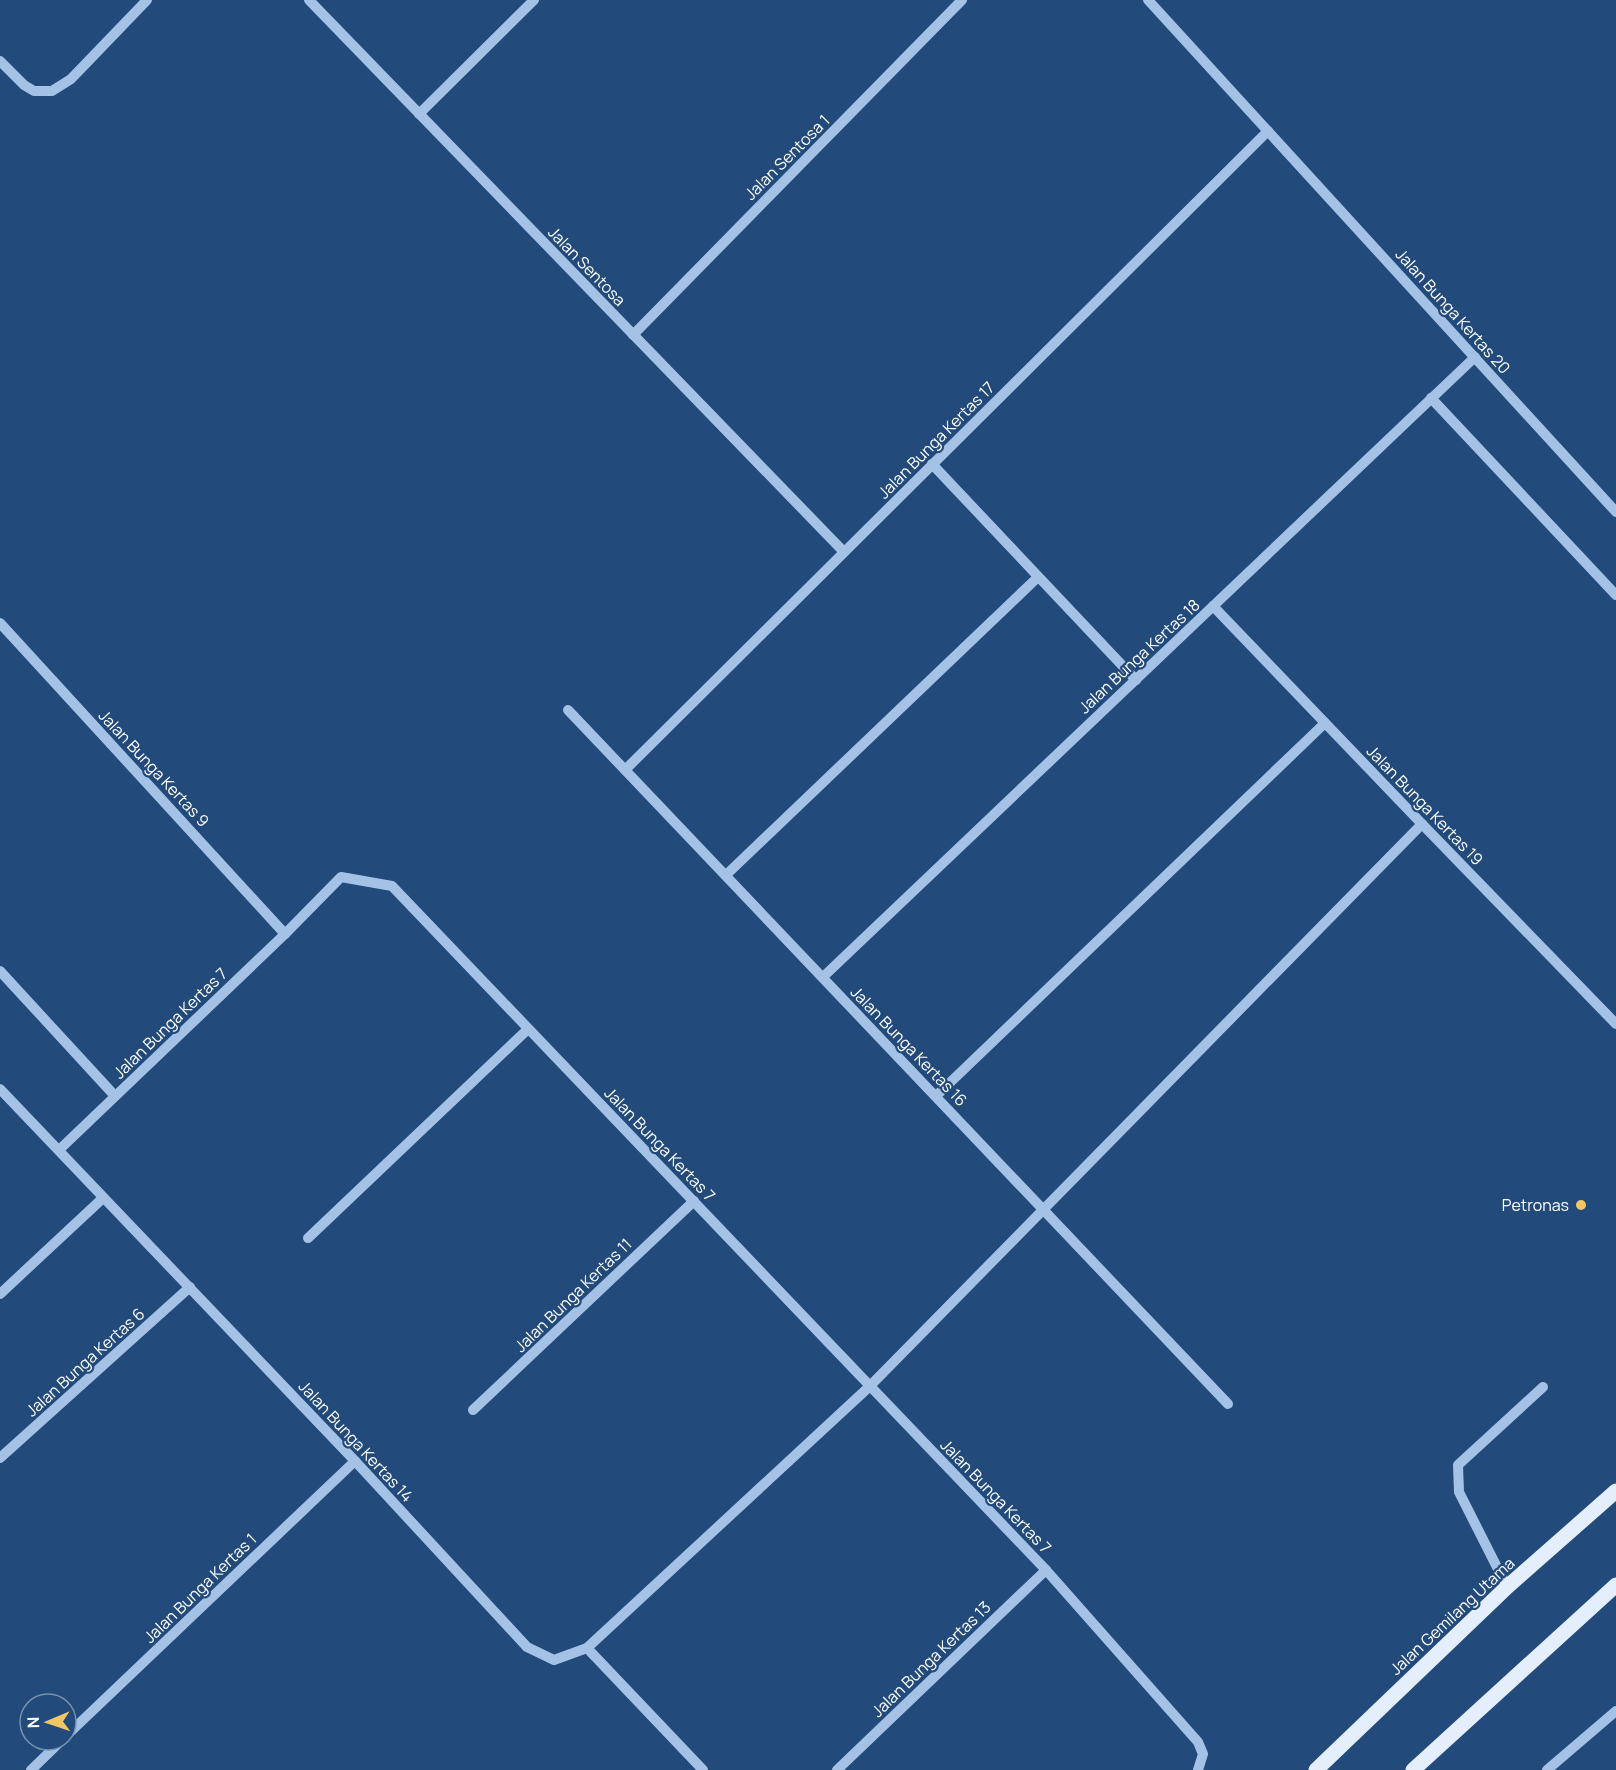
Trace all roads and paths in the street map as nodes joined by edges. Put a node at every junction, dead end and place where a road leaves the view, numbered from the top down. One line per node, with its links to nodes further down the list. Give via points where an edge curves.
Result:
1 (147, 0): 6 (street, via 71,79 52,91 34,91)
2 (309, 0): 7 (street, Jalan Sentosa)
3 (534, 0): 7 (street)
4 (963, 0): 9 (street, Jalan Sentosa 1)
5 (1148, 0): 8 (street, Jalan Bunga Kertas 20)
6 (0, 61)
7 (419, 114): 9 (street, Jalan Sentosa)
8 (1268, 131): 10 (street, Jalan Bunga Kertas 20); 12 (street, Jalan Bunga Kertas 17)
9 (633, 335): 14 (street, Jalan Sentosa)
10 (1475, 357): 11 (street, Jalan Bunga Kertas 18); 13 (street, Jalan Bunga Kertas 20)
11 (1431, 398): 16 (street); 17 (street, Jalan Bunga Kertas 18)
12 (932, 464): 14 (street, Jalan Bunga Kertas 17); 15 (street)
13 (1616, 512)
14 (844, 552): 22 (street, Jalan Bunga Kertas 17)
15 (1038, 577): 19 (street); 24 (street)
16 (1616, 596)
17 (1213, 606): 19 (street, Jalan Bunga Kertas 18); 21 (street, Jalan Bunga Kertas 19)
18 (0, 623): 25 (street, Jalan Bunga Kertas 9)
19 (1136, 680): 27 (street, Jalan Bunga Kertas 18)
20 (568, 710): 22 (street, Jalan Bunga Kertas 16)
21 (1325, 723): 23 (street, Jalan Bunga Kertas 19); 32 (street)
22 (625, 770): 24 (street, Jalan Bunga Kertas 16)
23 (1422, 825): 28 (street, Jalan Bunga Kertas 19); 36 (street)
24 (726, 875): 27 (street, Jalan Bunga Kertas 16)
25 (285, 934): 29 (street, Jalan Bunga Kertas 7, via 341,878 392,886); 31 (street, Jalan Bunga Kertas 7)
26 (0, 971): 31 (street)
27 (823, 977): 32 (street, Jalan Bunga Kertas 16)
28 (1616, 1024)
29 (528, 1029): 35 (street, Jalan Bunga Kertas 7); 37 (street)
30 (0, 1089): 33 (street, Jalan Bunga Kertas 14)
31 (115, 1096): 33 (street, Jalan Bunga Kertas 7)
32 (936, 1096): 36 (street, Jalan Bunga Kertas 16)
33 (58, 1150): 34 (street, Jalan Bunga Kertas 14)
34 (103, 1197): 38 (street, Jalan Bunga Kertas 14); 39 (street)
35 (694, 1201): 40 (street, Jalan Bunga Kertas 7); 43 (street, Jalan Bunga Kertas 11)
36 (1044, 1209): 40 (street); 42 (street, Jalan Bunga Kertas 16)
37 (308, 1238)
38 (190, 1287): 44 (street, Jalan Bunga Kertas 6); 45 (street, Jalan Bunga Kertas 14)
39 (0, 1294)
40 (870, 1386): 47 (street, Jalan Bunga Kertas 7); 50 (street)
41 (1543, 1387): 49 (street, via 1458,1465 1459,1492)
42 (1228, 1404)
43 (473, 1410)
44 (0, 1458)
45 (355, 1461): 50 (street, Jalan Bunga Kertas 14, via 527,1647 554,1660); 52 (street, Jalan Bunga Kertas 1)
46 (1616, 1491): 49 (main road, Jalan Gemilang Utama)
47 (1046, 1570): 56 (street, Jalan Bunga Kertas 13); 57 (street, Jalan Bunga Kertas 7, via 1198,1742 1203,1754)
48 (1616, 1585): 59 (main road)
49 (1507, 1587): 58 (main road, Jalan Gemilang Utama)
50 (586, 1648): 55 (street)
51 (1616, 1712): 60 (street)
52 (78, 1725)
53 (50, 1752): 54 (street)
54 (31, 1770)
55 (703, 1770)
56 (837, 1770)
57 (1198, 1770)
58 (1316, 1770)
59 (1413, 1770)
60 (1547, 1770)

